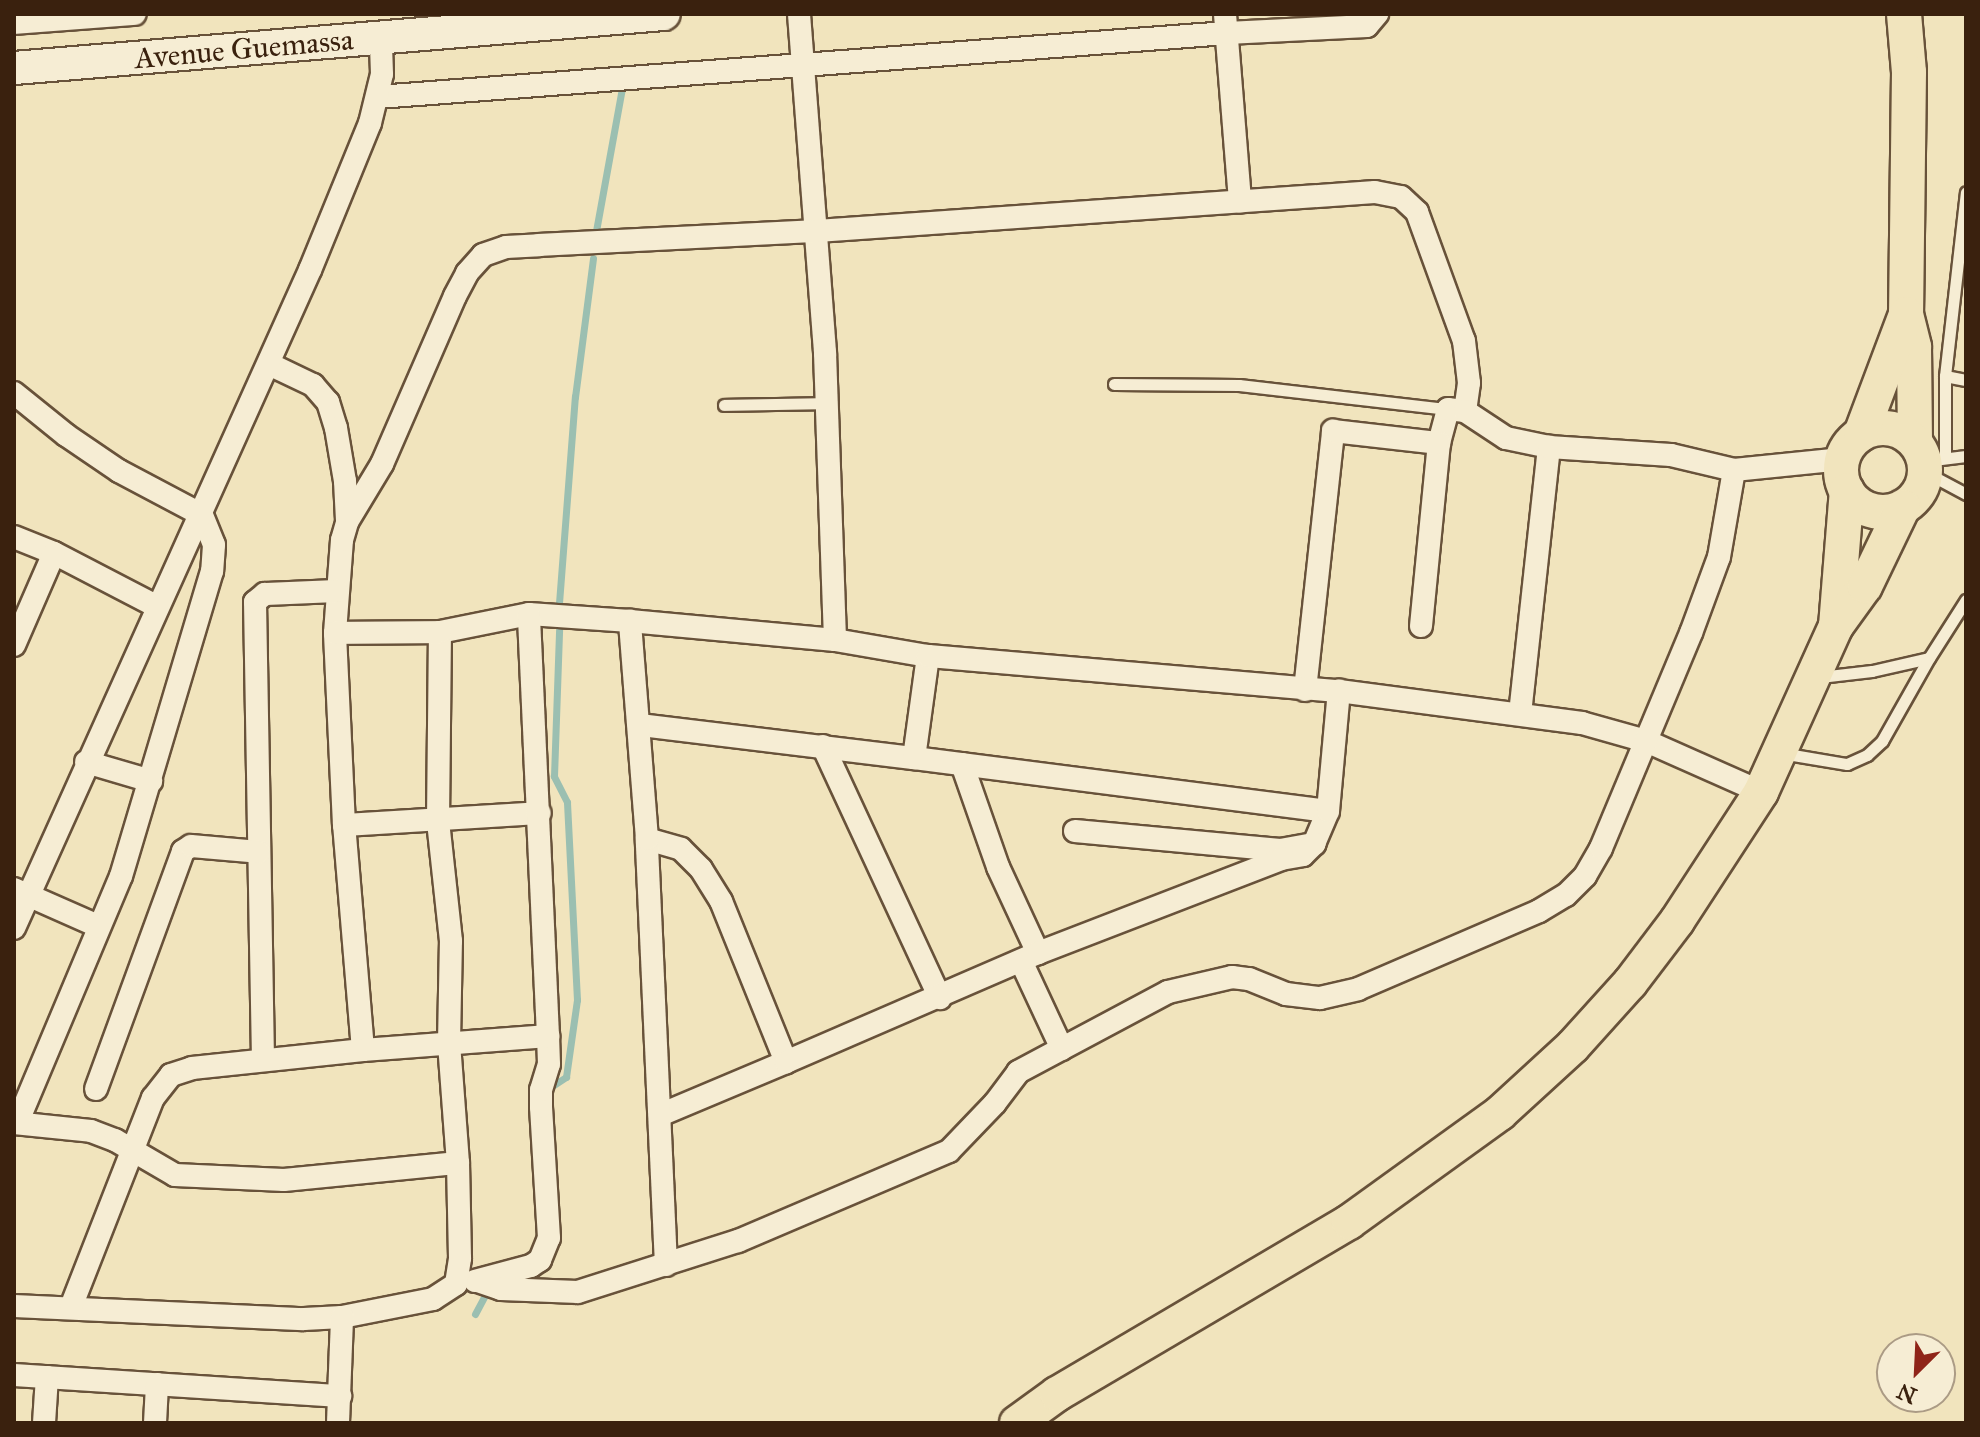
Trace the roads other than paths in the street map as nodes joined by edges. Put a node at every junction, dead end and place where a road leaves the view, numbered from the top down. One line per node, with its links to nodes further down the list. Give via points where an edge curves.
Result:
1 (135, 14): 7 (street)
2 (664, 14): 6 (main road, Avenue Guemassa)
3 (799, 14): 10 (street)
4 (1377, 14): 8 (street, via 1367,26)
5 (1904, 14): 16 (main road, via 1909,72)
6 (527, 20): 9 (main road, Avenue Guemassa)
7 (14, 23)
8 (1226, 24): 10 (street); 14 (street)
9 (381, 39): 11 (main road, Avenue Guemassa); 12 (street)
10 (805, 64): 12 (street); 15 (street)
11 (14, 68)
12 (378, 97): 17 (street)
13 (1966, 192): 18 (lane)
14 (1240, 201): 15 (street); 24 (street, via 1375,192 1401,197 1417,212 1464,341 1469,383)
15 (817, 231): 22 (street); 34 (street, via 506,247 483,255 455,296 382,464)
16 (1906, 314): 28 (main road); 29 (main road)
17 (269, 364): 33 (street); 34 (street, via 313,385 328,402 345,481)
18 (1945, 376): 19 (lane); 28 (lane)
19 (1966, 380)
20 (1114, 384): 24 (lane, via 1239,385)
21 (14, 393): 33 (street, via 119,471)
22 (827, 403): 23 (lane); 47 (street)
23 (724, 405)
24 (1456, 410): 25 (street); 26 (street, via 1506,438)
25 (1439, 443): 43 (street); 52 (street, via 1333,431)
26 (1549, 447): 30 (street, via 1671,455); 54 (street)
27 (1966, 456): 28 (lane)
28 (1928, 458): 29 (main road, via 1892,428 1876,428); 31 (lane); 32 (main road, via 1919,493)
29 (1850, 461): 30 (street); 32 (main road, via 1857,503 1871,510); 44 (main road)
30 (1734, 470): 56 (street, via 1719,557)
31 (1966, 494)
32 (1903, 507): 44 (main road, via 1865,586)
33 (202, 515): 40 (street); 62 (street, via 214,545 212,571)
34 (347, 522): 37 (street)
35 (14, 537): 36 (street)
36 (54, 553): 39 (street); 40 (street)
37 (337, 591): 46 (street); 71 (street, via 265,594 255,602)
38 (1966, 600): 50 (lane)
39 (22, 606): 48 (street)
40 (156, 606): 60 (street)
41 (529, 614): 42 (street); 45 (street); 65 (street)
42 (630, 621): 47 (street); 55 (street)
43 (1421, 626)
44 (1836, 626): 51 (main road)
45 (440, 632): 46 (street); 66 (street)
46 (335, 633): 67 (street)
47 (835, 640): 49 (street)
48 (15, 643)
49 (928, 656): 52 (street); 59 (street)
50 (1929, 658): 51 (lane); 58 (lane, via 1882,741 1867,755 1847,764)
51 (1815, 677): 58 (main road)
52 (1305, 690): 53 (street)
53 (1339, 691): 54 (street); 64 (street)
54 (1520, 714): 56 (street, via 1621,731)
55 (640, 725): 57 (street); 69 (street)
56 (1646, 741): 63 (street); 79 (street, via 1585,876 1539,911 1358,989 1320,998 1286,994 1249,979 1201,982 1168,992)
57 (823, 746): 59 (street); 76 (street)
58 (1780, 753): 63 (main road)
59 (914, 758): 61 (street)
60 (86, 762): 62 (street); 72 (street)
61 (962, 764): 64 (street); 75 (street)
62 (151, 781): 73 (street, via 121,876)
63 (1761, 792): 100 (main road, via 1630,983 1573,1046 1500,1113 1349,1222 1068,1387)
64 (1328, 811): 70 (street)
65 (540, 813): 66 (street); 77 (street)
66 (438, 821): 67 (street); 78 (street, via 451,941)
67 (344, 825): 80 (street)
68 (1075, 831): 70 (street, via 1280,850)
69 (647, 839): 82 (street, via 681,849 721,901); 84 (street)
70 (1314, 844): 75 (street, via 1303,855)
71 (259, 852): 81 (street); 83 (street, via 191,846 183,851)
72 (21, 892): 73 (street); 74 (street)
73 (98, 926): 85 (street)
74 (14, 928)
75 (1030, 957): 76 (street); 79 (street)
76 (940, 998): 82 (street)
77 (548, 1036): 78 (street); 89 (street, via 549,1064 541,1090 550,1220 547,1249 531,1266)
78 (449, 1043): 80 (street); 87 (street)
79 (1062, 1049): 88 (street, via 1018,1072 949,1151 738,1241)
80 (363, 1050): 81 (street)
81 (263, 1060): 86 (street, via 171,1075 153,1098)
82 (786, 1062): 84 (street)
83 (96, 1089)
84 (660, 1115): 88 (street)
85 (16, 1123): 86 (street, via 91,1131)
86 (133, 1150): 87 (street, via 175,1175 284,1180); 91 (street)
87 (458, 1163): 89 (street, via 460,1273)
88 (666, 1265): 89 (street, via 578,1292 541,1293)
89 (467, 1282): 92 (street, via 433,1299)
90 (14, 1306): 91 (street)
91 (71, 1307): 92 (street, via 267,1319)
92 (342, 1317): 96 (street)
93 (14, 1375): 94 (street)
94 (47, 1377): 95 (street); 97 (street)
95 (157, 1384): 96 (street); 98 (street)
96 (340, 1396): 99 (street)
97 (44, 1423)
98 (155, 1423)
99 (338, 1423)
100 (1017, 1423)

